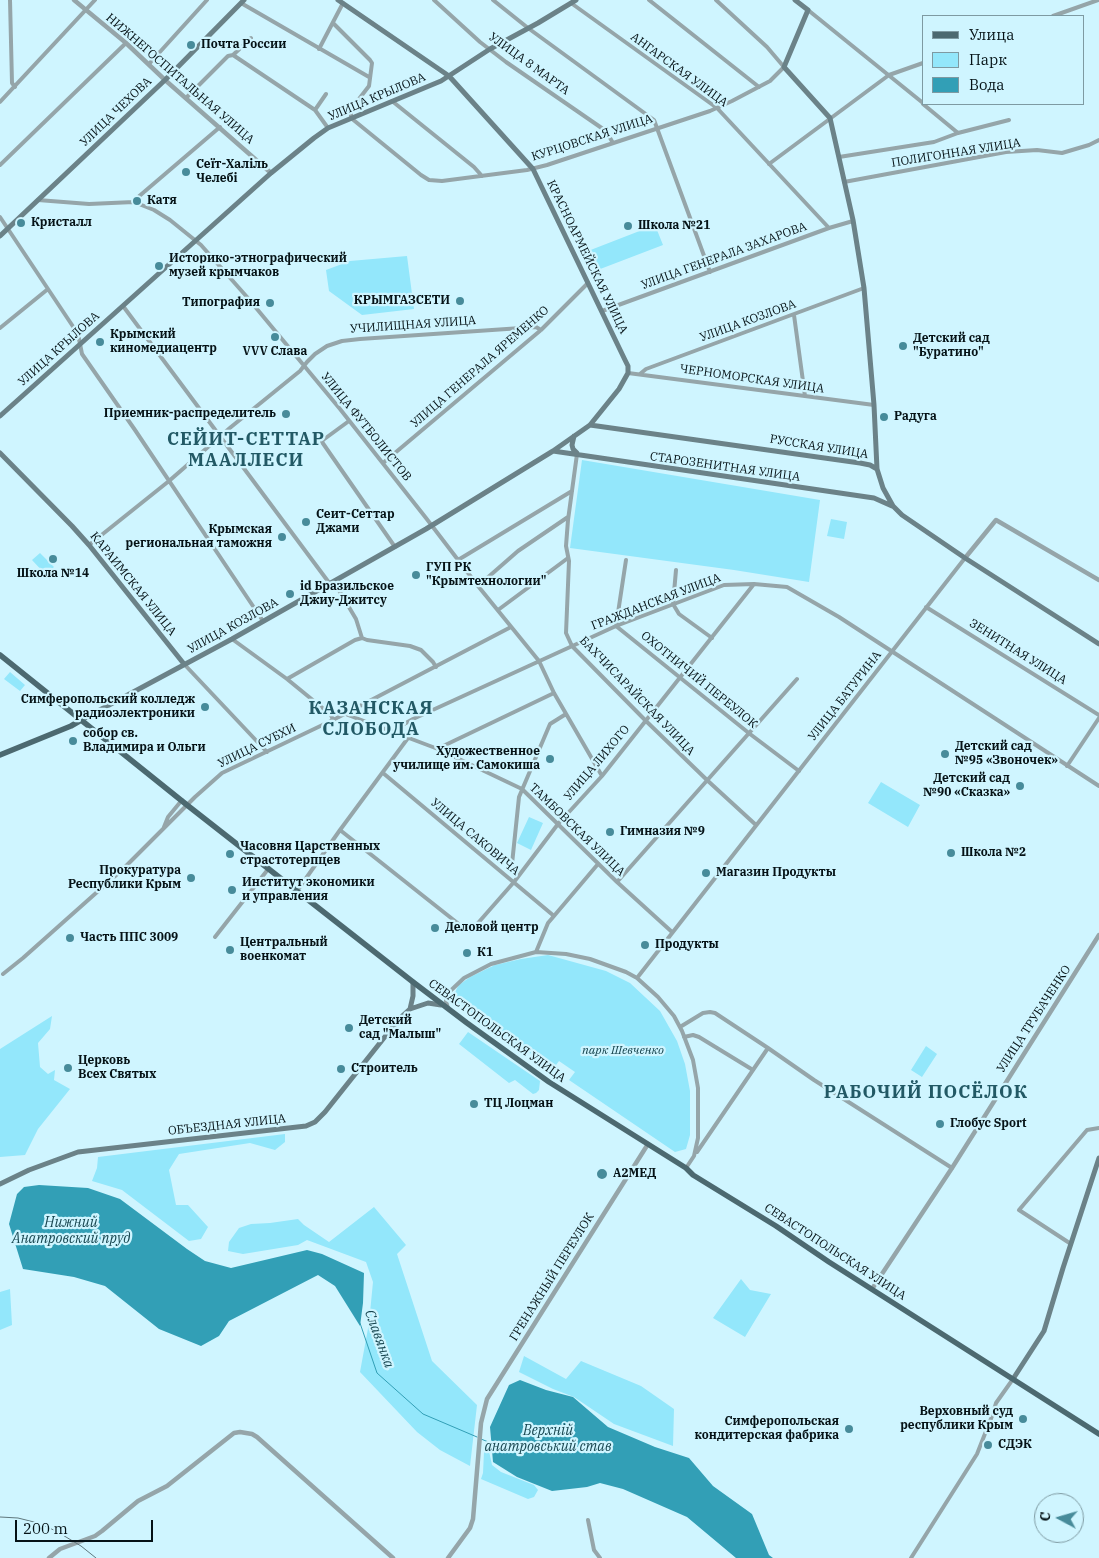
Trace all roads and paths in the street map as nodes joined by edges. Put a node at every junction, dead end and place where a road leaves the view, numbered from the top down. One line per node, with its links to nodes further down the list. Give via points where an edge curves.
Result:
1 (10, 0): 34 (street, via 12,83)
2 (74, 0): 17 (street, НИЖНЕГОСПИТАЛЬНАЯ УЛИЦА)
3 (95, 0): 17 (street)
4 (207, 0): 28 (street)
5 (338, 0): 15 (main road, КРАСНОАРМЕЙСКАЯ УЛИЦА)
6 (434, 0): 25 (street, УЛИЦА 8 МАРТА)
7 (493, 0): 21 (street)
8 (576, 0): 16 (main road, УЛИЦА КРЫЛОВА)
9 (649, 0): 35 (street)
10 (716, 0): 29 (street)
11 (795, 0): 18 (main road, ПОЛИГОННАЯ УЛИЦА)
12 (1098, 0): 13 (street)
13 (1092, 1): 19 (street)
14 (242, 2): 24 (street); 33 (main road, УЛИЦА ЧЕХОВА)
15 (344, 3): 20 (street); 31 (main road, КРАСНОАРМЕЙСКАЯ УЛИЦА)
16 (570, 3): 21 (main road, УЛИЦА КРЫЛОВА); 42 (street, АНГАРСКАЯ УЛИЦА)
17 (86, 10): 23 (street, НИЖНЕГОСПИТАЛЬНАЯ УЛИЦА); 34 (street)
18 (808, 10): 29 (main road, КУРЦОВСКАЯ УЛИЦА); 30 (street, ПОЛИГОННАЯ УЛИЦА)
19 (1056, 15)
20 (333, 23): 24 (street); 32 (street, via 372,62)
21 (528, 28): 25 (main road, УЛИЦА КРЫЛОВА); 49 (street, via 654,120)
22 (251, 38): 26 (street)
23 (126, 43): 28 (street, НИЖНЕГОСПИТАЛЬНАЯ УЛИЦА); 55 (street)
24 (318, 49): 32 (street)
25 (490, 49): 31 (main road, УЛИЦА КРЫЛОВА); 52 (street, УЛИЦА 8 МАРТА, via 606,132)
26 (233, 55): 37 (street, via 228,56); 43 (street)
27 (922, 63): 30 (street)
28 (149, 64): 33 (street, НИЖНЕГОСПИТАЛЬНАЯ УЛИЦА)
29 (784, 67): 35 (street, КУРЦОВСКАЯ УЛИЦА, via 770,81); 45 (main road)
30 (889, 75): 40 (street, ПОЛИГОННАЯ УЛИЦА); 45 (street)
31 (449, 76): 38 (main road, УЛИЦА КРЫЛОВА); 56 (main road, КРАСНОАРМЕЙСКАЯ УЛИЦА)
32 (369, 77): 44 (street, via 368,86 350,112)
33 (165, 80): 37 (street, НИЖНЕГОСПИТАЛЬНАЯ УЛИЦА); 60 (main road, УЛИЦА ЧЕХОВА)
34 (15, 87): 39 (street)
35 (758, 87): 42 (street, КУРЦОВСКАЯ УЛИЦА)
36 (326, 94): 43 (street)
37 (186, 98): 47 (street, НИЖНЕГОСПИТАЛЬНАЯ УЛИЦА)
38 (392, 101): 44 (main road, УЛИЦА КРЫЛОВА); 58 (street)
39 (0, 102)
40 (922, 103)
41 (924, 105): 50 (street, ПОЛИГОННАЯ УЛИЦА)
42 (717, 108): 49 (street, КУРЦОВСКАЯ УЛИЦА); 54 (street, АНГАРСКАЯ УЛИЦА)
43 (315, 110): 48 (street)
44 (352, 118): 48 (main road, УЛИЦА КРЫЛОВА); 58 (street, КУРЦОВСКАЯ УЛИЦА, via 428,180)
45 (830, 118): 53 (main road); 54 (street)
46 (1008, 120): 50 (street, ПОЛИГОННАЯ УЛИЦА)
47 (220, 128): 57 (street, НИЖНЕГОСПИТАЛЬНАЯ УЛИЦА); 61 (street)
48 (328, 128): 57 (main road, УЛИЦА КРЫЛОВА)
49 (657, 128): 52 (street, КУРЦОВСКАЯ УЛИЦА); 68 (street)
50 (958, 133): 53 (street, ПОЛИГОННАЯ УЛИЦА, via 934,142)
51 (1099, 140): 59 (street, ПОЛИГОННАЯ УЛИЦА, via 1062,153 1038,150 1006,152)
52 (613, 143): 56 (street, КУРЦОВСКАЯ УЛИЦА)
53 (839, 157): 59 (main road)
54 (769, 164): 64 (street, АНГАРСКАЯ УЛИЦА)
55 (0, 165)
56 (533, 168): 58 (street, КУРЦОВСКАЯ УЛИЦА); 69 (main road, КРАСНОАРМЕЙСКАЯ УЛИЦА)
57 (271, 173): 67 (main road, УЛИЦА КРЫЛОВА)
58 (482, 176)
59 (844, 182): 63 (main road)
60 (38, 200): 61 (street, УЛИЦА ФУТБОЛИСТОВ, via 89,204); 65 (main road, УЛИЦА ЧЕХОВА)
61 (134, 202): 67 (street, УЛИЦА ФУТБОЛИСТОВ, via 170,220)
62 (0, 217): 65 (street)
63 (853, 221): 64 (street, УЛИЦА ГЕНЕРАЛА ЗАХАРОВА); 70 (main road)
64 (829, 228): 68 (street, УЛИЦА ГЕНЕРАЛА ЗАХАРОВА)
65 (8, 229): 66 (main road, УЛИЦА ЧЕХОВА); 71 (street)
66 (0, 236)
67 (196, 241): 72 (main road, УЛИЦА КРЫЛОВА); 78 (street, УЛИЦА ФУТБОЛИСТОВ)
68 (710, 272): 73 (street, УЛИЦА ГЕНЕРАЛА ЗАХАРОВА)
69 (588, 283): 73 (main road, КРАСНОАРМЕЙСКАЯ УЛИЦА); 76 (street, УЛИЦА ГЕНЕРАЛА ЯРЕМЕНКО)
70 (864, 288): 74 (street, УЛИЦА КОЗЛОВА); 82 (main road)
71 (48, 289): 75 (street); 77 (street, via 78,334)
72 (123, 306): 77 (main road, УЛИЦА КРЫЛОВА); 87 (street)
73 (602, 310): 79 (main road, КРАСНОАРМЕЙСКАЯ УЛИЦА, via 626,360)
74 (794, 315): 80 (street, УЛИЦА КОЗЛОВА); 81 (street)
75 (0, 328)
76 (541, 330): 78 (street, УЧИЛИЩНАЯ УЛИЦА, via 536,327 342,341 327,346); 92 (street, УЛИЦА ГЕНЕРАЛА ЯРЕМЕНКО)
77 (80, 344): 83 (main road, УЛИЦА КРЫЛОВА); 95 (street, via 82,354)
78 (304, 366): 84 (street, УЛИЦА ФУТБОЛИСТОВ); 87 (street, УЧИЛИЩНАЯ УЛИЦА)
79 (628, 374): 80 (street, ЧЕРНОМОРСКАЯ УЛИЦА); 85 (main road, УЛИЦА КОЗЛОВА)
80 (640, 374): 81 (street, ЧЕРНОМОРСКАЯ УЛИЦА)
81 (805, 396): 82 (street, ЧЕРНОМОРСКАЯ УЛИЦА)
82 (874, 405): 91 (main road)
83 (0, 416)
84 (349, 421): 92 (street, УЛИЦА ФУТБОЛИСТОВ); 103 (street, via 322,442)
85 (590, 425): 86 (main road, УЛИЦА КОЗЛОВА); 93 (main road, РУССКАЯ УЛИЦА)
86 (574, 436): 88 (main road, УЛИЦА КОЗЛОВА); 90 (main road, БАХЧИСАРАЙСКАЯ УЛИЦА, via 572,445)
87 (220, 437): 95 (street, УЧИЛИЩНАЯ УЛИЦА); 110 (street)
88 (553, 451): 90 (main road, СТАРОЗЕНИТНАЯ УЛИЦА); 101 (main road, УЛИЦА КОЗЛОВА)
89 (0, 452): 102 (main road, КАРАИМСКАЯ УЛИЦА)
90 (577, 454): 97 (street, БАХЧИСАРАЙСКАЯ УЛИЦА); 98 (main road, СТАРОЗЕНИТНАЯ УЛИЦА)
91 (877, 457): 93 (main road); 94 (main road)
92 (383, 463): 101 (street, УЛИЦА ФУТБОЛИСТОВ)
93 (870, 465): 94 (main road, РУССКАЯ УЛИЦА)
94 (877, 469): 96 (main road, РУССКАЯ УЛИЦА)
95 (169, 481): 102 (street, УЧИЛИЩНАЯ УЛИЦА); 116 (street)
96 (883, 488): 98 (main road, via 880,496); 99 (main road, РУССКАЯ УЛИЦА)
97 (572, 491): 100 (street, БАХЧИСАРАЙСКАЯ УЛИЦА); 106 (street)
98 (874, 498): 99 (main road, СТАРОЗЕНИТНАЯ УЛИЦА)
99 (893, 506): 105 (main road, РУССКАЯ УЛИЦА)
100 (568, 517): 104 (street, БАХЧИСАРАЙСКАЯ УЛИЦА); 112 (street, via 518,551)
101 (432, 526): 103 (main road, УЛИЦА КОЗЛОВА); 106 (street, УЛИЦА ФУТБОЛИСТОВ)
102 (89, 545): 127 (main road, КАРАИМСКАЯ УЛИЦА)
103 (395, 547): 110 (main road, УЛИЦА КОЗЛОВА)
104 (568, 558): 115 (street); 123 (street, БАХЧИСАРАЙСКАЯ УЛИЦА, via 566,633)
105 (965, 558): 109 (street, УЛИЦА БАТУРИНА, via 996,520); 114 (street, УЛИЦА БАТУРИНА); 122 (main road, РУССКАЯ УЛИЦА)
106 (458, 560): 112 (street, УЛИЦА ФУТБОЛИСТОВ)
107 (626, 560): 117 (street)
108 (676, 570): 113 (street)
109 (1099, 580)
110 (332, 583): 116 (main road, УЛИЦА КОЗЛОВА); 119 (street, via 356,619)
111 (754, 584): 113 (street, ГРАЖДАНСКАЯ УЛИЦА, via 724,585); 120 (street, УЛИЦА ЛИХОГО); 124 (street, ГРАЖДАНСКАЯ УЛИЦА, via 787,587)
112 (478, 586): 115 (street, УЛИЦА ФУТБОЛИСТОВ)
113 (673, 604): 117 (street, ГРАЖДАНСКАЯ УЛИЦА); 120 (street, via 679,614)
114 (926, 606): 124 (street, УЛИЦА БАТУРИНА); 135 (street, ЗЕНИТНАЯ УЛИЦА)
115 (498, 610): 118 (street, УЛИЦА ФУТБОЛИСТОВ)
116 (264, 621): 121 (main road, УЛИЦА КОЗЛОВА)
117 (616, 626): 123 (street, ГРАЖДАНСКАЯ УЛИЦА); 129 (street, ОХОТНИЧИЙ ПЕРЕУЛОК)
118 (511, 627): 126 (street, УЛИЦА ФУТБОЛИСТОВ); 128 (street, УЛИЦА СУБХИ)
119 (362, 638): 128 (street, via 421,650); 130 (street)
120 (712, 638): 129 (street, УЛИЦА ЛИХОГО)
121 (232, 639): 127 (main road, УЛИЦА КОЗЛОВА); 130 (street)
122 (1099, 644)
123 (572, 646): 126 (street, ГРАЖДАНСКАЯ УЛИЦА); 138 (street, БАХЧИСАРАЙСКАЯ УЛИЦА)
124 (891, 652): 145 (street, ГРАЖДАНСКАЯ УЛИЦА); 146 (street, УЛИЦА БАТУРИНА)
125 (0, 655): 136 (main road, СЕВАСТОПОЛЬСКАЯ УЛИЦА)
126 (539, 661): 132 (street, УЛИЦА ФУТБОЛИСТОВ); 139 (street, ГРАЖДАНСКАЯ УЛИЦА, via 413,719)
127 (184, 664): 136 (main road, УЛИЦА КОЗЛОВА); 143 (street, КАРАИМСКАЯ УЛИЦА)
128 (436, 667): 133 (street, УЛИЦА СУБХИ)
129 (681, 677): 138 (street, УЛИЦА ЛИХОГО); 140 (street, ОХОТНИЧИЙ ПЕРЕУЛОК)
130 (288, 679): 137 (street)
131 (797, 679): 140 (street)
132 (554, 693): 134 (street, УЛИЦА ФУТБОЛИСТОВ); 142 (street)
133 (346, 713): 137 (street, УЛИЦА СУБХИ); 139 (street, ТАМБОВСКАЯ УЛИЦА)
134 (566, 714): 148 (street, УЛИЦА ФУТБОЛИСТОВ); 151 (street, via 550,724)
135 (1099, 716): 145 (street)
136 (82, 719): 144 (main road, УЛИЦА КОЗЛОВА); 152 (main road, СЕВАСТОПОЛЬСКАЯ УЛИЦА)
137 (333, 720): 143 (street, УЛИЦА СУБХИ)
138 (646, 721): 148 (street, УЛИЦА ЛИХОГО); 149 (street, БАХЧИСАРАЙСКАЯ УЛИЦА)
139 (393, 732): 141 (street, ТАМБОВСКАЯ УЛИЦА)
140 (750, 734): 146 (street, ОХОТНИЧИЙ ПЕРЕУЛОК); 149 (street)
141 (408, 738): 142 (street, ТАМБОВСКАЯ УЛИЦА); 147 (street)
142 (438, 749): 151 (street, ТАМБОВСКАЯ УЛИЦА)
143 (267, 752): 152 (street, УЛИЦА СУБХИ, via 222,773)
144 (1, 755)
145 (1067, 766): 150 (street, ГРАЖДАНСКАЯ УЛИЦА)
146 (799, 771): 154 (street, УЛИЦА БАТУРИНА)
147 (383, 773): 156 (street); 160 (street, УЛИЦА САКОВИЧА)
148 (602, 776): 153 (street, УЛИЦА ЛИХОГО)
149 (708, 782): 154 (street, БАХЧИСАРАЙСКАЯ УЛИЦА); 161 (street)
150 (1099, 786)
151 (522, 789): 153 (street, ТАМБОВСКАЯ УЛИЦА); 157 (street, via 518,797)
152 (185, 802): 155 (street, via 168,817); 155 (street, УЛИЦА СУБХИ, via 182,810); 159 (main road, СЕВАСТОПОЛЬСКАЯ УЛИЦА)
153 (558, 824): 158 (street, ТАМБОВСКАЯ УЛИЦА); 160 (street, УЛИЦА ЛИХОГО)
154 (756, 825): 164 (street, УЛИЦА БАТУРИНА)
155 (164, 827): 168 (street, via 116,875)
156 (340, 830): 160 (street, УЛИЦА ЛИХОГО, via 465,930 473,930); 162 (street)
157 (512, 864)
158 (598, 864): 161 (street, ТАМБОВСКАЯ УЛИЦА); 163 (street)
159 (268, 868): 162 (main road, СЕВАСТОПОЛЬСКАЯ УЛИЦА); 166 (street)
160 (514, 882): 163 (street, УЛИЦА САКОВИЧА)
161 (617, 882): 164 (street, ТАМБОВСКАЯ УЛИЦА)
162 (297, 890): 170 (main road, СЕВАСТОПОЛЬСКАЯ УЛИЦА)
163 (554, 916): 167 (street)
164 (672, 932): 169 (street, УЛИЦА БАТУРИНА)
165 (1099, 936): 182 (street, УЛИЦА ТРУБАЧЕНКО)
166 (215, 937)
167 (536, 952): 169 (street, via 590,959); 171 (street, via 491,964 464,978 446,995)
168 (3, 974)
169 (637, 978): 173 (street, via 663,1002)
170 (413, 982): 171 (main road, СЕВАСТОПОЛЬСКАЯ УЛИЦА); 172 (main road, via 414,996)
171 (448, 1008): 172 (main road, via 428,1003); 178 (main road, СЕВАСТОПОЛЬСКАЯ УЛИЦА, via 551,1083)
172 (410, 1009): 183 (main road, ОБЪЕЗДНАЯ УЛИЦА, via 326,1112 306,1126 78,1152)
173 (680, 1027): 174 (street); 175 (street, via 703,1013 715,1013)
174 (684, 1037): 176 (street, via 696,1036); 179 (street, via 693,1060 698,1088 698,1138)
175 (768, 1048): 176 (street); 182 (street)
176 (753, 1070): 179 (street)
177 (1099, 1128): 184 (street, via 1087,1130 1019,1210)
178 (648, 1144): 181 (main road, СЕВАСТОПОЛЬСКАЯ УЛИЦА); 191 (street, ГРЕНАЖНЫЙ ПЕРЕУЛОК, via 487,1399 481,1424 473,1518 470,1528)
179 (694, 1156): 181 (street)
180 (1099, 1158): 184 (main road)
181 (686, 1168): 185 (main road, СЕВАСТОПОЛЬСКАЯ УЛИЦА)
182 (952, 1168): 185 (street, УЛИЦА ТРУБАЧЕНКО)
183 (0, 1184)
184 (1071, 1244): 186 (main road, via 1044,1331)
185 (872, 1289): 186 (main road, СЕВАСТОПОЛЬСКАЯ УЛИЦА)
186 (1013, 1379): 187 (main road, СЕВАСТОПОЛЬСКАЯ УЛИЦА); 193 (street, via 996,1403 977,1454)
187 (1099, 1434)
188 (588, 1520): 192 (street, via 594,1550)
189 (49, 1558): 190 (street, via 95,1536 138,1501 167,1486 234,1433 240,1432 257,1437)
190 (393, 1558)
191 (448, 1558)
192 (600, 1558)
193 (911, 1558)

